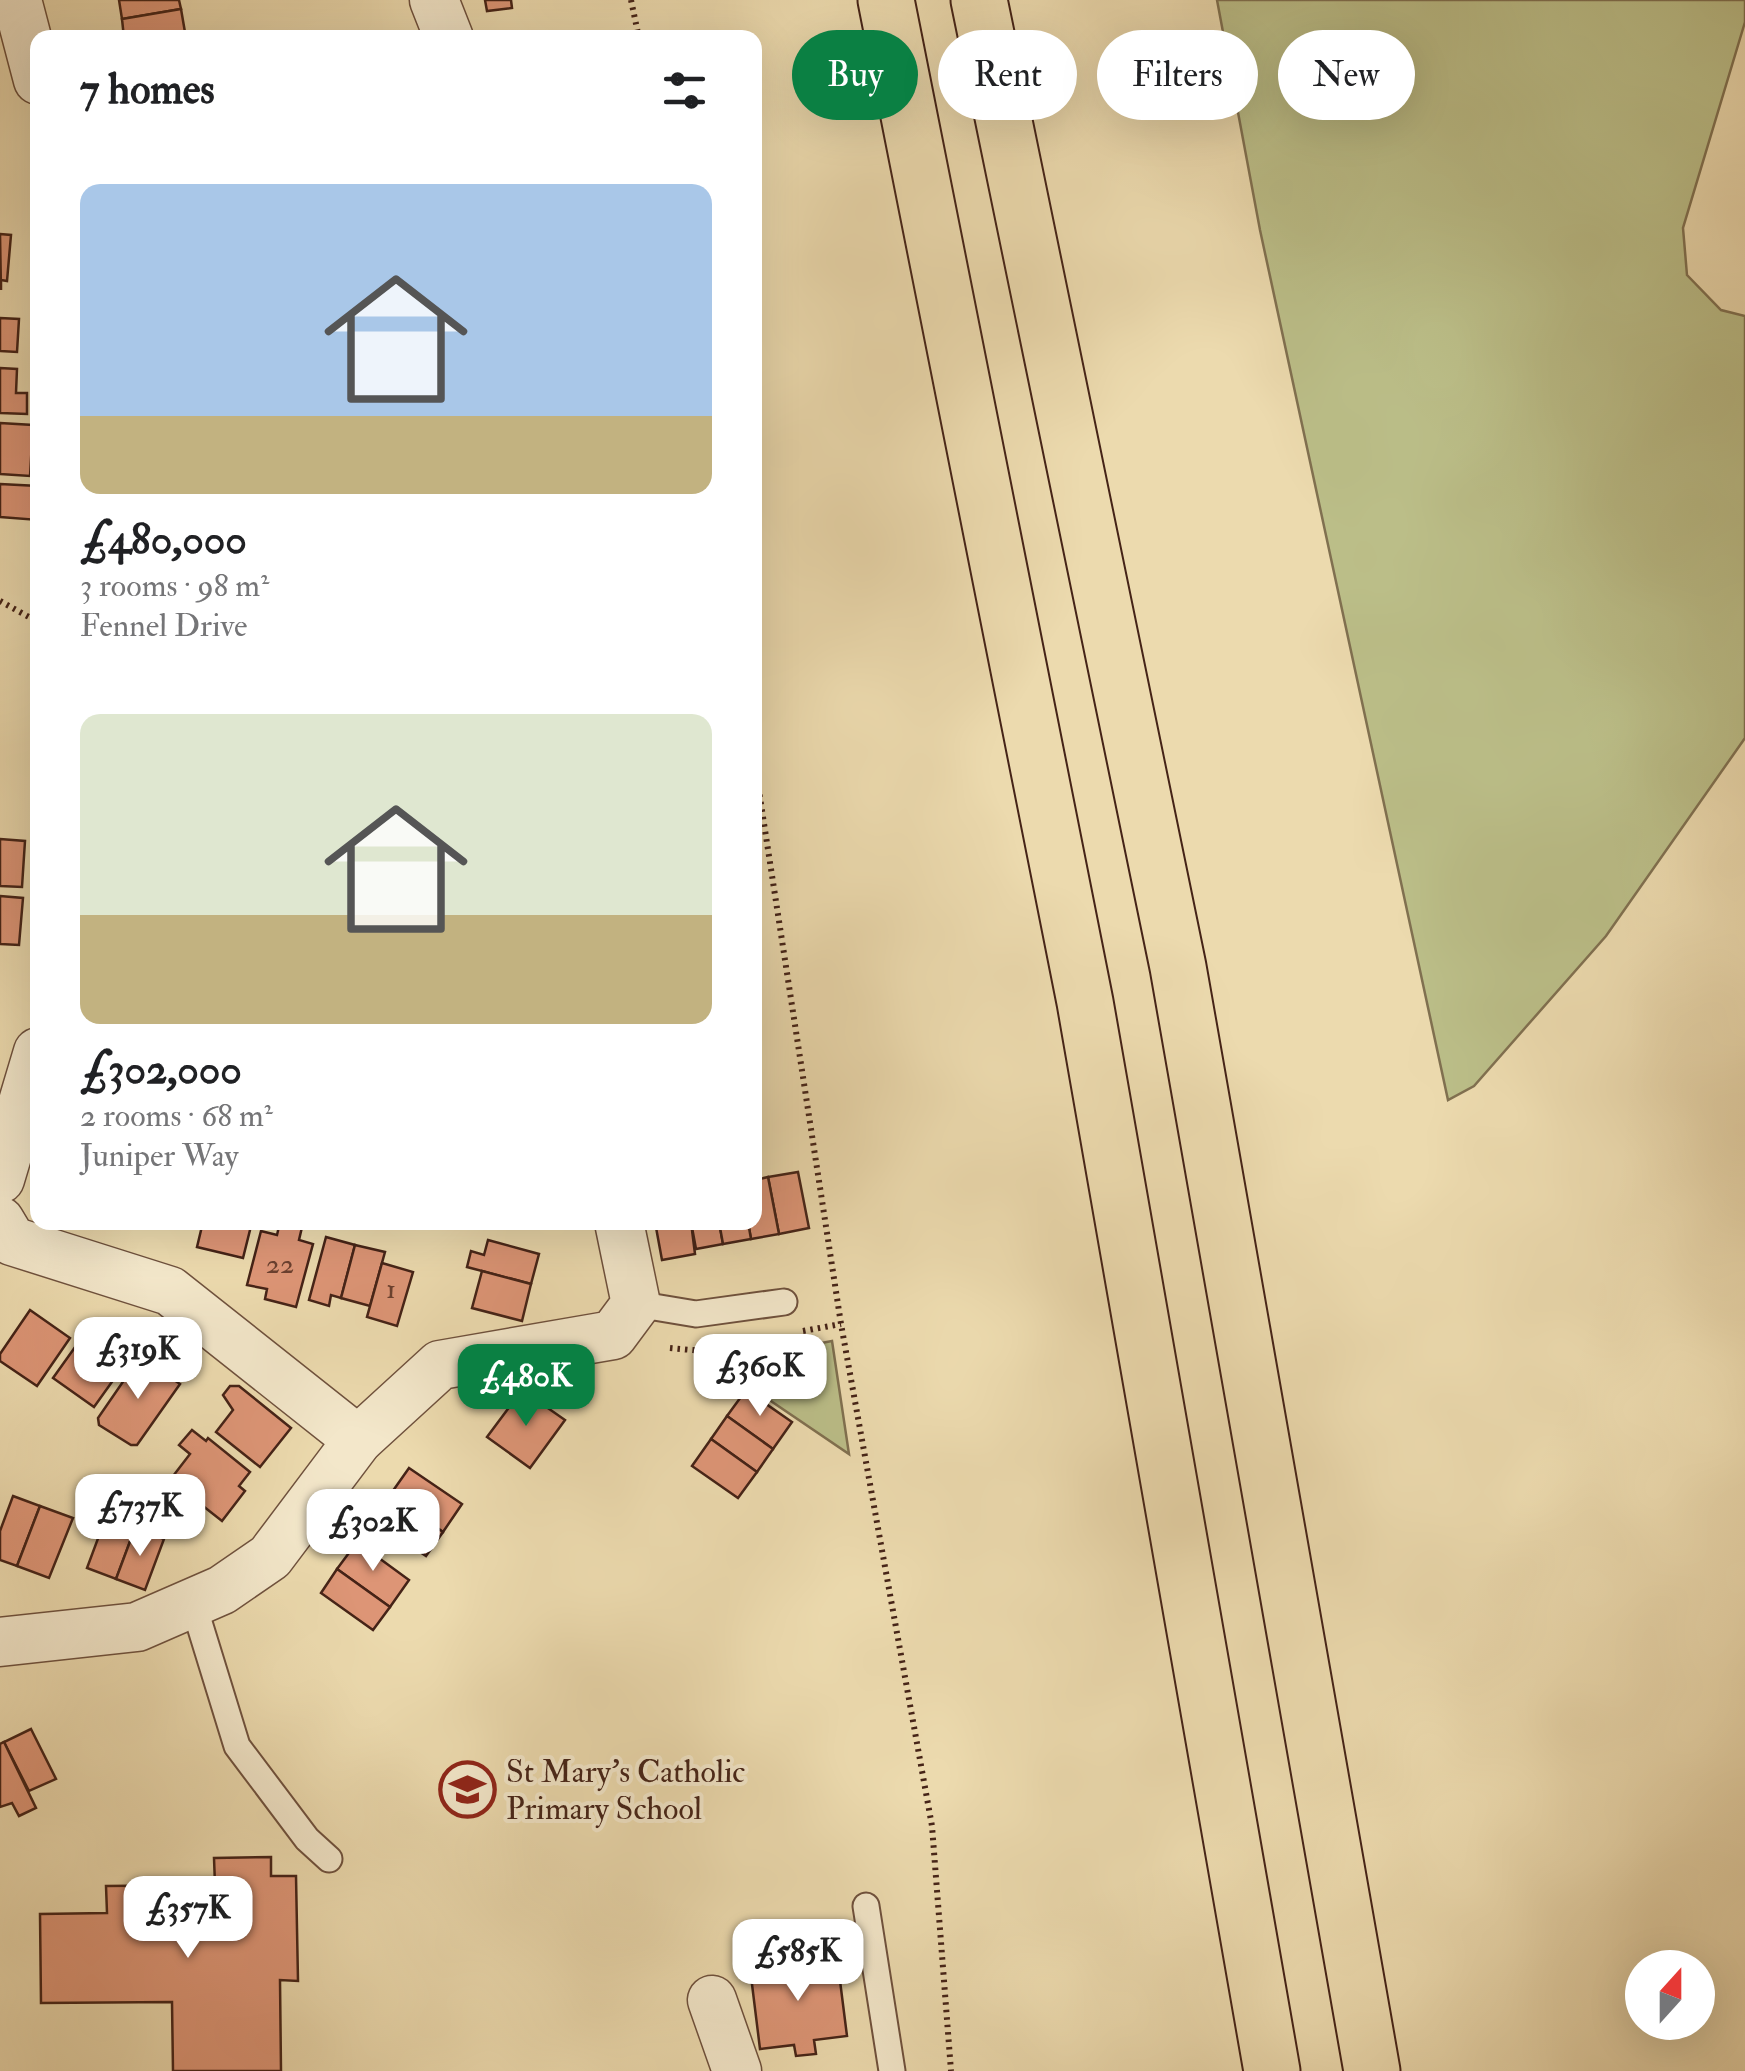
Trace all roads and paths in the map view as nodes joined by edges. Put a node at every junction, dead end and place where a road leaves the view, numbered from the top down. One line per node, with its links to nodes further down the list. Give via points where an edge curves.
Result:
1 (18, 0): 8 (street)
2 (434, 0): 6 (street)
3 (632, 0): 7 (path)
4 (886, 0): 27 (highway, via 1085,1002)
5 (979, 0): 28 (highway, via 1178,967)
6 (447, 30)
7 (638, 30)
8 (30, 48)
9 (0, 600): 10 (path)
10 (30, 617)
11 (762, 811): 26 (path, via 841,1324 932,1826)
12 (30, 1079): 13 (street)
13 (0, 1179)
14 (0, 1221): 18 (street, via 12,1241 170,1291)
15 (621, 1230): 17 (street)
16 (784, 1302): 17 (lane, via 696,1314)
17 (636, 1304): 18 (street, via 613,1335 440,1365)
18 (358, 1440): 19 (street, via 270,1557)
19 (193, 1603): 20 (street, via 137,1627); 21 (lane, via 237,1746 306,1839)
20 (0, 1642)
21 (330, 1859)
22 (866, 1906): 25 (lane)
23 (712, 2000): 24 (street)
24 (737, 2071)
25 (892, 2071)
26 (951, 2071)
27 (1272, 2071)
28 (1372, 2071)

